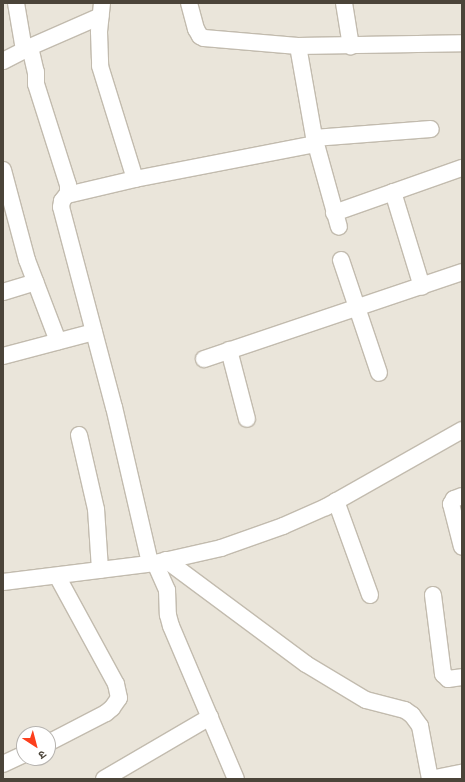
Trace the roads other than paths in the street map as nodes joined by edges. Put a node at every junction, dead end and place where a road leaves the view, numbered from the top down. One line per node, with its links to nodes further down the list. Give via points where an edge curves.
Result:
1 (16, 3): 8 (street)
2 (189, 3): 6 (street, via 198,34 204,38)
3 (344, 3): 7 (street)
4 (102, 10): 8 (street); 14 (street, via 100,66)
5 (462, 43): 7 (street)
6 (298, 46): 7 (street); 11 (street)
7 (351, 46)
8 (27, 49): 9 (street); 16 (street, via 68,185)
9 (3, 61)
10 (430, 130): 11 (street)
11 (314, 141): 14 (street); 15 (street, via 336,220)
12 (462, 168): 15 (street)
13 (3, 170): 19 (street, via 27,260)
14 (135, 179): 16 (street)
15 (393, 192): 20 (street)
16 (67, 195): 23 (street, via 61,207)
17 (341, 260): 22 (street)
18 (462, 272): 20 (street)
19 (36, 282): 21 (street); 24 (street)
20 (422, 287): 22 (street)
21 (3, 292)
22 (358, 307): 25 (street); 28 (street)
23 (94, 332): 24 (street); 35 (street)
24 (58, 341): 26 (street)
25 (229, 350): 27 (street); 29 (street)
26 (3, 356)
27 (204, 359)
28 (379, 373)
29 (247, 419)
30 (462, 430): 33 (street)
31 (79, 435): 36 (street, via 96,509)
32 (462, 496): 34 (street, via 454,499 452,504)
33 (336, 501): 35 (street, via 283,526 221,548); 39 (street)
34 (462, 547)
35 (157, 562): 36 (street); 42 (street, via 167,590 169,621); 49 (street, via 318,672 366,700 405,710 412,715 420,726)
36 (100, 570): 37 (street)
37 (57, 576): 38 (street); 43 (street, via 116,684 119,698 106,713)
38 (3, 582)
39 (370, 595)
40 (432, 596): 41 (street, via 443,674 448,679)
41 (462, 677)
42 (210, 718): 47 (street); 48 (street)
43 (56, 739)
44 (16, 758): 45 (street)
45 (3, 764)
46 (462, 773): 49 (street)
47 (104, 779)
48 (236, 779)
49 (430, 779)

